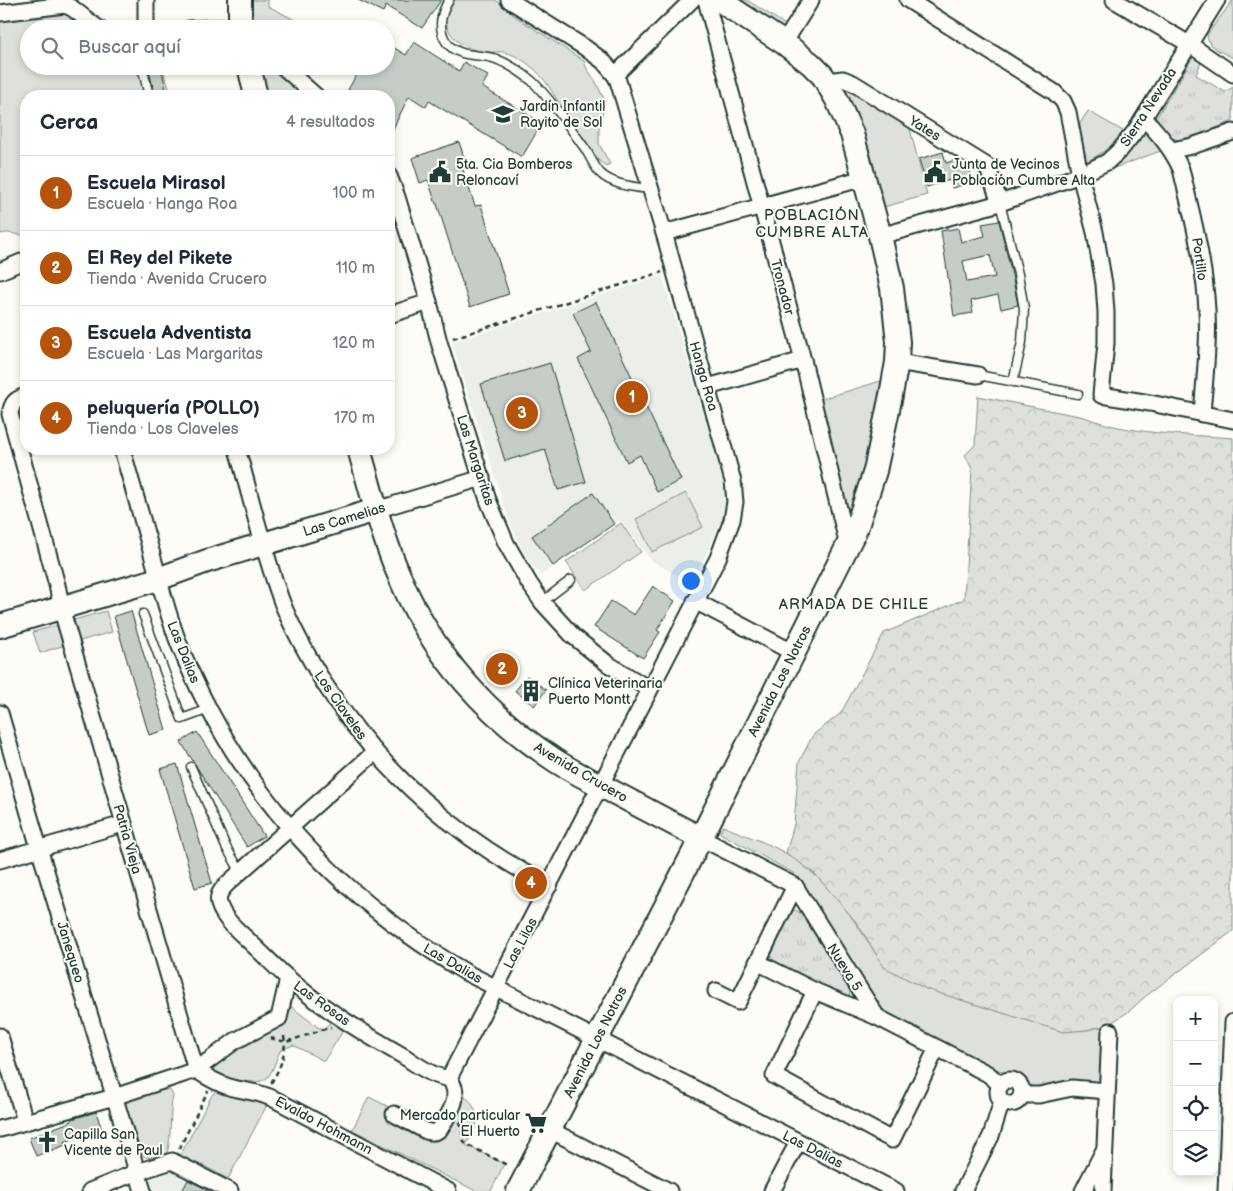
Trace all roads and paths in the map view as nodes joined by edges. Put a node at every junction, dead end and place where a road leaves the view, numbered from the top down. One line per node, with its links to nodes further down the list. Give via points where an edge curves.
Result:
1 (146, 0): 14 (street)
2 (240, 0): 15 (main road)
3 (449, 0): 32 (lane, via 441,16 443,36 448,44 469,55 496,59 522,73 569,127 601,173 629,186)
4 (508, 0): 22 (street, Hanga Roa, via 603,61)
5 (692, 0): 22 (street)
6 (706, 0): 35 (street, Tronador)
7 (719, 0): 16 (main road)
8 (811, 0): 16 (street)
9 (908, 0): 30 (street, via 1059,96 1068,112)
10 (1114, 0): 17 (street)
11 (1217, 0): 17 (street, Sierra Nevada)
12 (0, 13): 13 (street, via 65,5)
13 (88, 20)
14 (146, 20)
15 (240, 20)
16 (784, 43): 23 (main road, Avenida Los Notros, via 811,64)
17 (1189, 44): 18 (street); 27 (street, Sierra Nevada)
18 (1233, 74)
19 (144, 75): 24 (lane)
20 (250, 75): 25 (main road)
21 (292, 75): 26 (street)
22 (615, 75): 32 (street, Hanga Roa)
23 (827, 82): 31 (main road, Avenida Los Notros, via 852,134); 34 (street, Yates, via 843,79 853,83 987,166)
24 (148, 90)
25 (254, 90)
26 (309, 90)
27 (1144, 118): 29 (street, Portillo); 30 (street, Sierra Nevada, via 1114,156 1098,168)
28 (1233, 132): 29 (street)
29 (1172, 150): 51 (street, Portillo, via 1181,169 1196,230 1206,297)
30 (1080, 175): 34 (street, Sierra Nevada); 51 (street, via 1095,232 1105,293 1106,343 1100,395)
31 (864, 178): 35 (street); 37 (main road, Avenida Los Notros)
32 (650, 189): 36 (street, Hanga Roa)
33 (395, 192): 41 (street, Las Margaritas)
34 (1000, 203): 37 (street, Sierra Nevada); 47 (lane, via 1024,309)
35 (762, 206): 36 (street); 44 (street, Tronador)
36 (664, 233): 39 (street, Hanga Roa)
37 (880, 236): 45 (main road, Avenida Los Notros, via 895,306)
38 (20, 263): 40 (street)
39 (673, 269): 43 (path); 48 (street, Hanga Roa)
40 (0, 271)
41 (429, 302): 42 (street); 43 (street, Las Margaritas)
42 (395, 312)
43 (439, 342): 58 (street, Las Margaritas)
44 (803, 360): 48 (street); 61 (street, Tronador)
45 (897, 362): 46 (street); 61 (main road, Avenida Los Notros, via 875,471 863,512)
46 (978, 375): 47 (lane)
47 (1014, 382): 49 (lane)
48 (708, 387): 65 (street, Hanga Roa, via 733,481 735,502 718,558)
49 (1078, 394)
50 (20, 398): 53 (street, Patria Vieja, via 12,405 10,414)
51 (1202, 414): 52 (street)
52 (1233, 420)
53 (20, 451)
54 (21, 455): 64 (street, Patria Vieja)
55 (124, 455): 62 (street, Las Dalias)
56 (239, 455): 60 (street, Los Claveles)
57 (361, 455): 59 (main road, Avenida Crucero)
58 (482, 478): 59 (street, Las Camelias); 66 (street, Las Margaritas, via 506,543)
59 (376, 510): 60 (main road, Las Camelias); 76 (main road, Avenida Crucero, via 392,560 414,607 457,672 518,734 554,760)
60 (264, 543): 62 (main road, Las Camelias, via 207,561 174,562); 74 (street, Los Claveles, via 284,606 298,637 332,696)
61 (848, 546): 70 (main road, Avenida Los Notros)
62 (157, 573): 64 (main road, Las Camelias); 72 (street, Las Dalias, via 179,644)
63 (571, 580): 66 (lane)
64 (60, 600): 67 (main road, Las Camelias); 69 (main road, Las Camelias); 77 (street, Patria Vieja)
65 (695, 601): 70 (street); 71 (street, Hanga Roa)
66 (542, 602): 71 (street, Las Margaritas, via 590,651)
67 (0, 610)
68 (143, 614): 72 (lane, via 182,719)
69 (0, 626)
70 (794, 652): 79 (main road, Avenida Los Notros)
71 (649, 689): 76 (street, Hanga Roa)
72 (208, 709): 78 (street, Las Dalias, via 245,770)
73 (0, 713): 80 (street, Janequeo)
74 (374, 752): 78 (street); 83 (street, Los Claveles, via 418,796 461,832 500,859)
75 (191, 767): 82 (lane, via 226,848)
76 (600, 785): 79 (main road, Avenida Crucero); 83 (street, Las Lilas)
77 (123, 824): 80 (street); 100 (street, Patria Vieja)
78 (290, 828): 82 (street); 87 (street, Las Dalias, via 333,874 384,918 438,956)
79 (701, 838): 84 (street); 96 (main road, Avenida Los Notros)
80 (39, 848): 81 (street); 107 (street, Janequeo)
81 (0, 860)
82 (241, 872): 86 (street, Las Rosas, via 223,888 218,903 224,915)
83 (549, 886): 87 (street, Las Lilas)
84 (795, 886): 85 (street); 90 (street, Nueva 5)
85 (757, 962): 88 (street, via 738,1002); 89 (street)
86 (288, 978): 91 (street, Las Rosas); 94 (street, via 279,1018)
87 (496, 988): 96 (street, Las Dalias); 101 (street, Las Lilas)
88 (716, 991)
89 (815, 991): 90 (street); 98 (street, via 774,1076 892,1140)
90 (876, 1017): 98 (street)
91 (347, 1021): 97 (path); 101 (street, Las Rosas, via 419,1066 444,1078)
92 (1233, 1022): 99 (street)
93 (1110, 1031): 104 (street)
94 (248, 1034): 97 (path); 100 (street)
95 (0, 1036): 111 (street)
96 (597, 1039): 113 (main road, Avenida Los Notros); 114 (street, Las Dalias)
97 (286, 1042): 105 (path, via 280,1066)
98 (937, 1048): 103 (street, via 988,1074)
99 (1233, 1055): 129 (street)
100 (196, 1070): 102 (street, Evaldo Hohmann); 107 (street)
101 (451, 1075): 108 (street, via 456,1091)
102 (214, 1081): 105 (street, Evaldo Hohmann); 116 (path)
103 (1000, 1085): 106 (street, via 1007,1081 1015,1082); 109 (street, via 998,1092)
104 (1107, 1090): 106 (street, via 1072,1088); 115 (street)
105 (262, 1093): 121 (street, Evaldo Hohmann)
106 (1022, 1095): 109 (street, via 1014,1104)
107 (114, 1097): 111 (street); 118 (street, Janequeo)
108 (455, 1101): 110 (street, via 440,1129 433,1132); 117 (path, via 464,1142)
109 (1002, 1102): 126 (street, via 991,1136)
110 (394, 1114)
111 (25, 1121): 112 (street)
112 (0, 1129)
113 (550, 1130): 122 (main road, Avenida Los Notros); 123 (street)
114 (798, 1142): 124 (street); 125 (street, Las Dalias)
115 (1105, 1149): 127 (street); 128 (street)
116 (172, 1161): 118 (street); 120 (street)
117 (509, 1166)
118 (138, 1183): 119 (street)
119 (90, 1191)
120 (230, 1191)
121 (448, 1191)
122 (518, 1191)
123 (669, 1191)
124 (772, 1191)
125 (896, 1191)
126 (963, 1191)
127 (1083, 1191)
128 (1103, 1191)
129 (1226, 1191)

